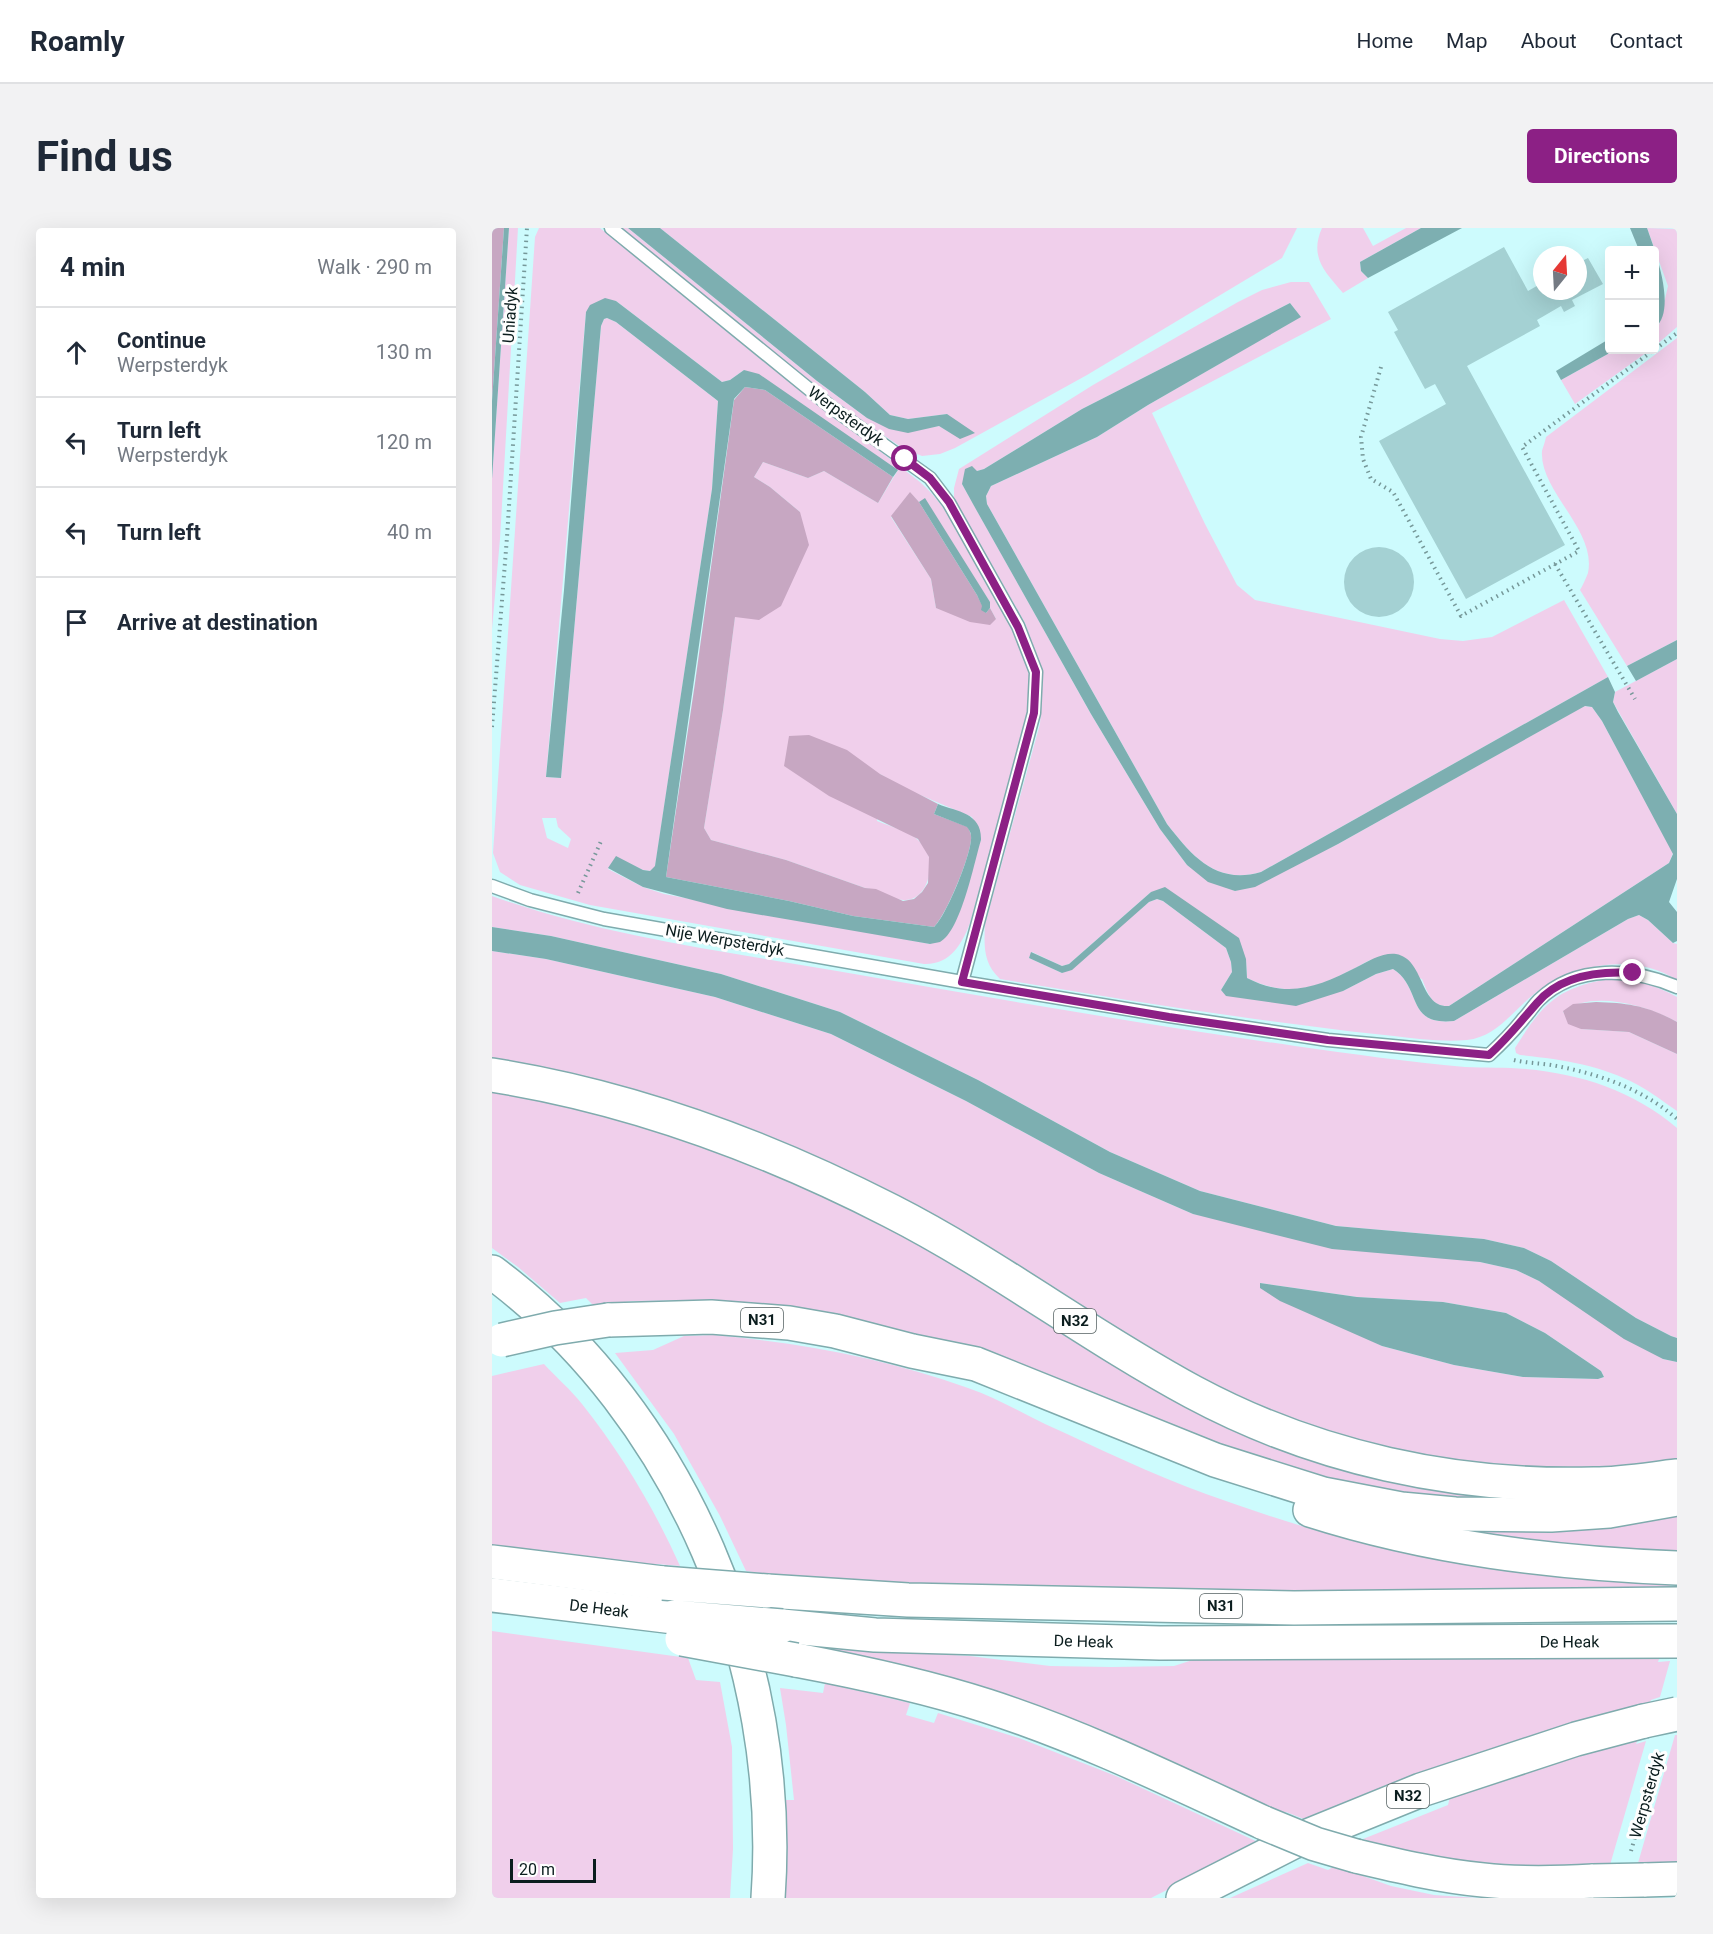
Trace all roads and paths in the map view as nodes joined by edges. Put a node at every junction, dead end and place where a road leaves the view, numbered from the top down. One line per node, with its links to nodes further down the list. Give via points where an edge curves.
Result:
1 (527, 228): 7 (path, Uniadyk)
2 (611, 228): 11 (lane, Werpsterdyk, via 831,407 930,478 949,502 1018,627 1036,672 1034,713)
3 (1677, 333): 5 (path, via 1522,447 1579,551)
4 (1380, 367): 5 (path, via 1361,437 1363,459 1371,479 1393,492 1461,616)
5 (1555, 564): 6 (path)
6 (1635, 699)
7 (492, 727)
8 (602, 839): 10 (path)
9 (492, 886): 10 (lane, Nije Werpsterdyk)
10 (571, 910): 11 (lane, Nije Werpsterdyk)
11 (962, 982): 13 (lane, via 1328,1040)
12 (1677, 987): 13 (lane, via 1659,979 1621,972 1589,974 1568,981 1538,1001)
13 (1489, 1055): 15 (path, via 1597,1075 1647,1098)
14 (492, 1075): 19 (highway, N32, via 567,1089 680,1121 816,1174 967,1254 1191,1391 1227,1410 1337,1452 1430,1474 1497,1482 1598,1484)
15 (1677, 1119)
16 (492, 1272): 30 (highway, via 565,1334 612,1390 643,1432 695,1521 742,1642 759,1715 770,1821)
17 (497, 1341): 18 (highway, N31, bridge, via 608,1320 740,1318 836,1331)
18 (912, 1351): 20 (highway, N31, via 976,1364 1215,1460 1323,1494 1401,1509 1516,1516 1609,1511); 22 (highway, N31, via 1210,1476 1350,1523 1496,1553)
19 (1677, 1476)
20 (1677, 1499)
21 (492, 1562): 24 (highway, De Heak / N31, bridge, via 663,1584 908,1600 1294,1608)
22 (1677, 1568)
23 (492, 1595): 25 (highway, De Heak, via 627,1612)
24 (1676, 1604)
25 (678, 1628): 26 (highway, De Heak, bridge, via 782,1626 875,1635 1149,1643); 28 (highway, bridge, via 796,1660 940,1692 1006,1713 1128,1760 1315,1844 1356,1856 1414,1870 1484,1880 1553,1883 1593,1881)
26 (1671, 1641)
27 (1661, 1724): 28 (path, Werpsterdyk); 31 (highway, N32, via 1610,1729 1421,1790 1293,1842)
28 (1637, 1866): 29 (highway)
29 (1677, 1879)
30 (768, 1898)
31 (1183, 1898)

